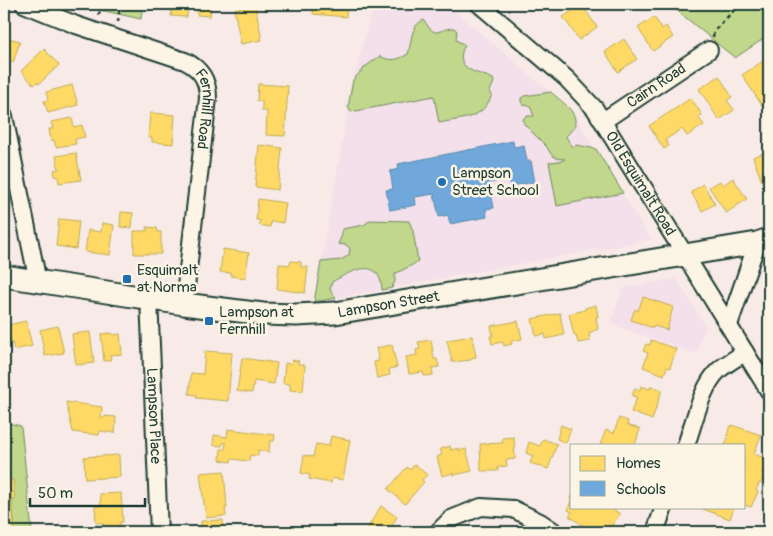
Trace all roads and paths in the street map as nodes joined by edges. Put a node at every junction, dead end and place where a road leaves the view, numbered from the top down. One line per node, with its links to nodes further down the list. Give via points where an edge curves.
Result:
1 (24, 4): 12 (street, Fernhill Road, via 185,61 200,71 205,79 208,98)
2 (479, 4): 6 (street, Old Esquimalt Road, via 578,88)
3 (740, 4): 4 (path, via 714,31)
4 (709, 50): 6 (street, Cairn Road)
5 (4, 116): 10 (street)
6 (603, 121): 8 (street, Old Esquimalt Road)
7 (763, 241): 8 (main road, Lampson Street); 13 (street)
8 (685, 255): 12 (main road, Lampson Street, via 335,313 263,314); 13 (street, Old Esquimalt Road)
9 (4, 276): 10 (main road, Lampson Street)
10 (38, 282): 11 (main road, Lampson Street)
11 (148, 298): 12 (main road, Lampson Street); 18 (street, Lampson Place)
12 (184, 304)
13 (729, 325): 14 (street, Old Esquimalt Road)
14 (746, 352): 15 (street, Old Esquimalt Road); 16 (street, via 711,379)
15 (769, 391)
16 (686, 444)
17 (664, 508): 21 (street)
18 (159, 532)
19 (438, 532): 20 (street, via 451,519 481,507 512,509)
20 (556, 532)
21 (655, 532)

